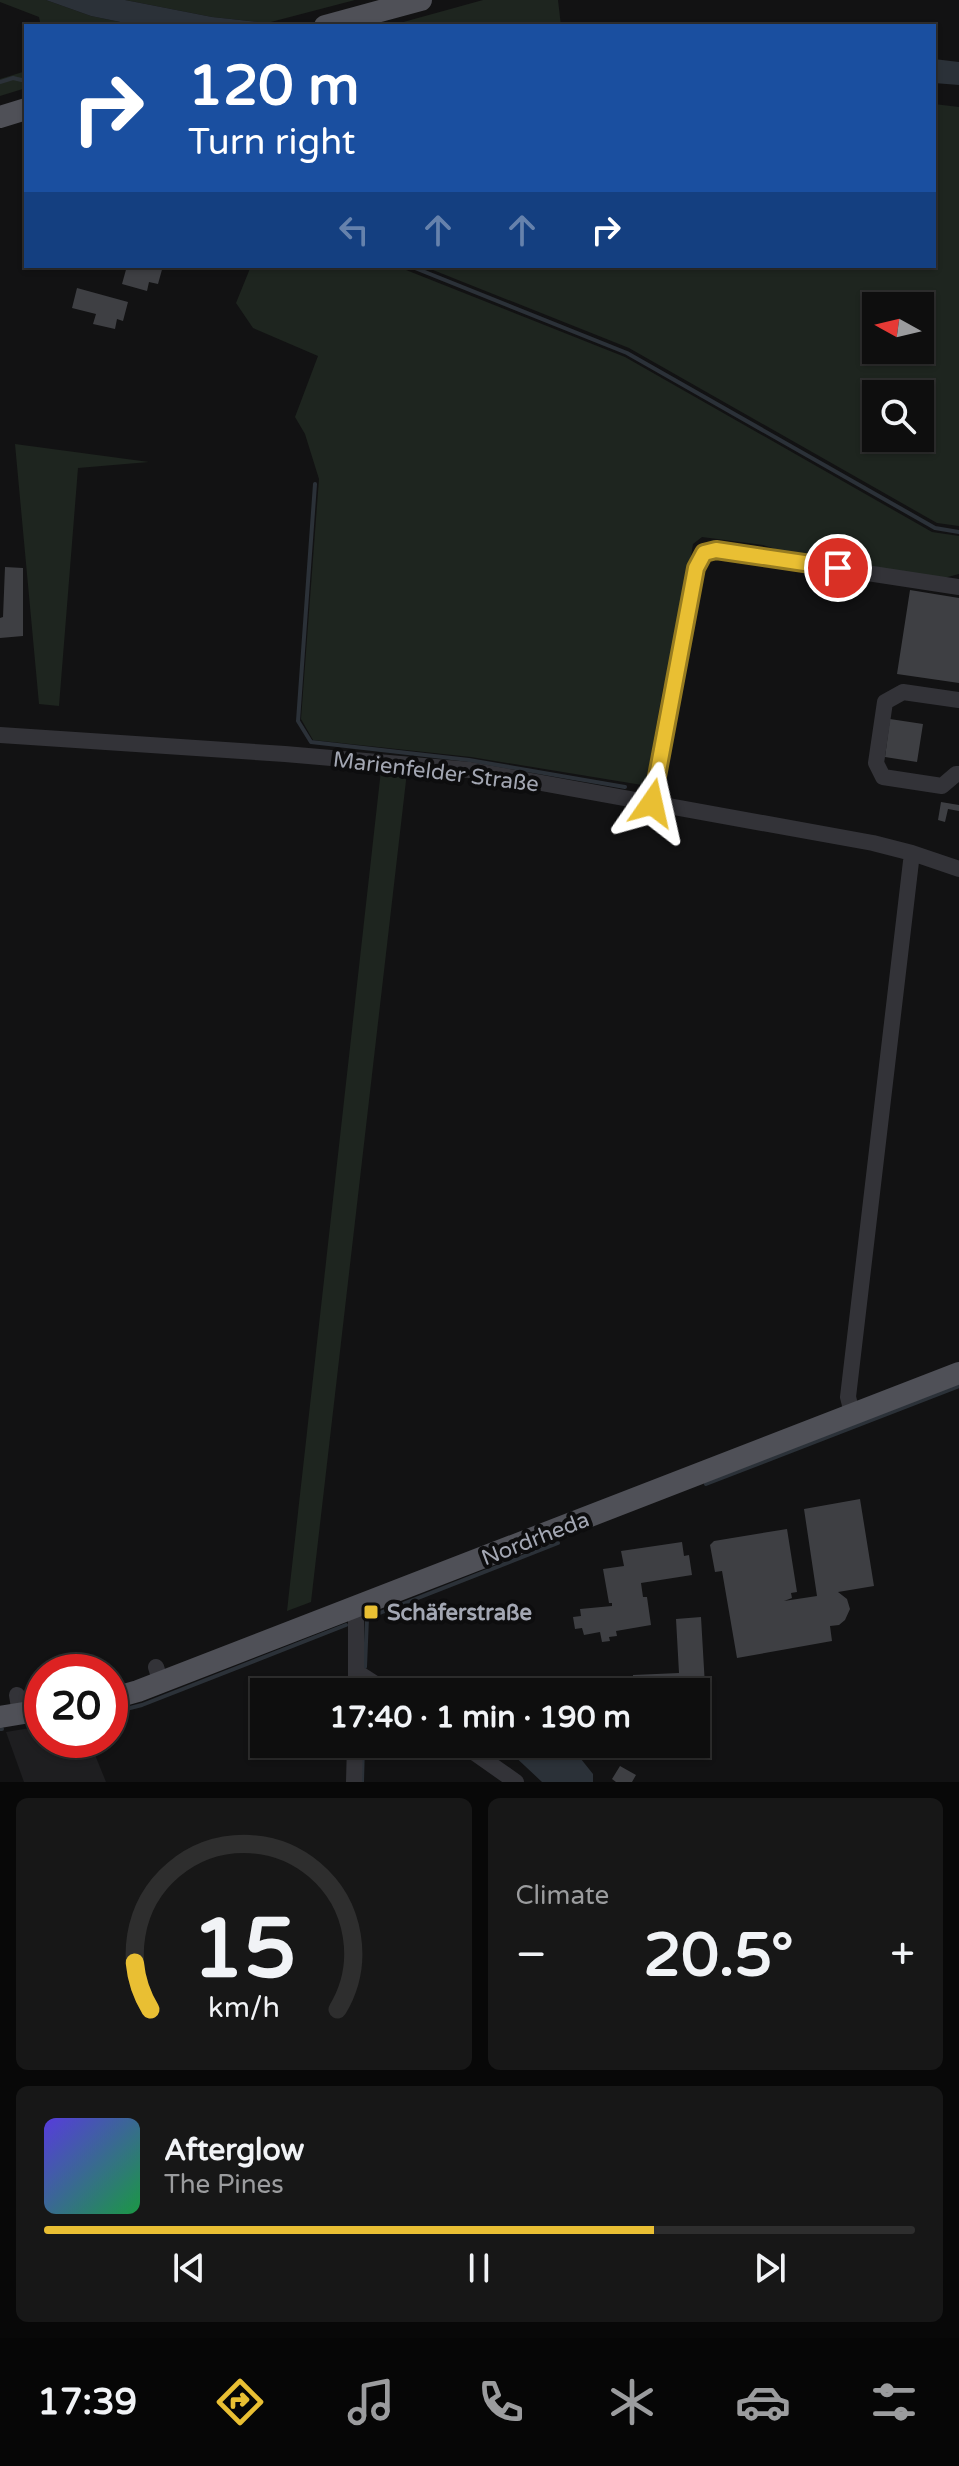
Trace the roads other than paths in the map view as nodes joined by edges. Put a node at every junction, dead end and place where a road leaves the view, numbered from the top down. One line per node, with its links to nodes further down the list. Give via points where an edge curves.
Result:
1 (421, 0): 2 (main road)
2 (332, 24)
3 (24, 110): 4 (main road)
4 (0, 117)
5 (959, 587): 9 (street, via 716,550 704,553 696,568)
6 (959, 700): 8 (street, via 903,692 885,702 876,763 883,777 942,786)
7 (0, 735): 9 (street, Marienfelder Straße, via 470,770)
8 (959, 774)
9 (652, 803): 10 (street, Marienfelder Straße)
10 (912, 853): 11 (street, Marienfelder Straße); 13 (street, via 848,1397)
11 (959, 869)
12 (959, 1373): 13 (main road, Nordrheda)
13 (852, 1413): 14 (main road, Nordrheda)
14 (356, 1608): 15 (street); 16 (main road, Nordrheda)
15 (356, 1678)
16 (128, 1690)
17 (355, 1758): 19 (street)
18 (482, 1758): 20 (street)
19 (354, 1782)
20 (516, 1782)

